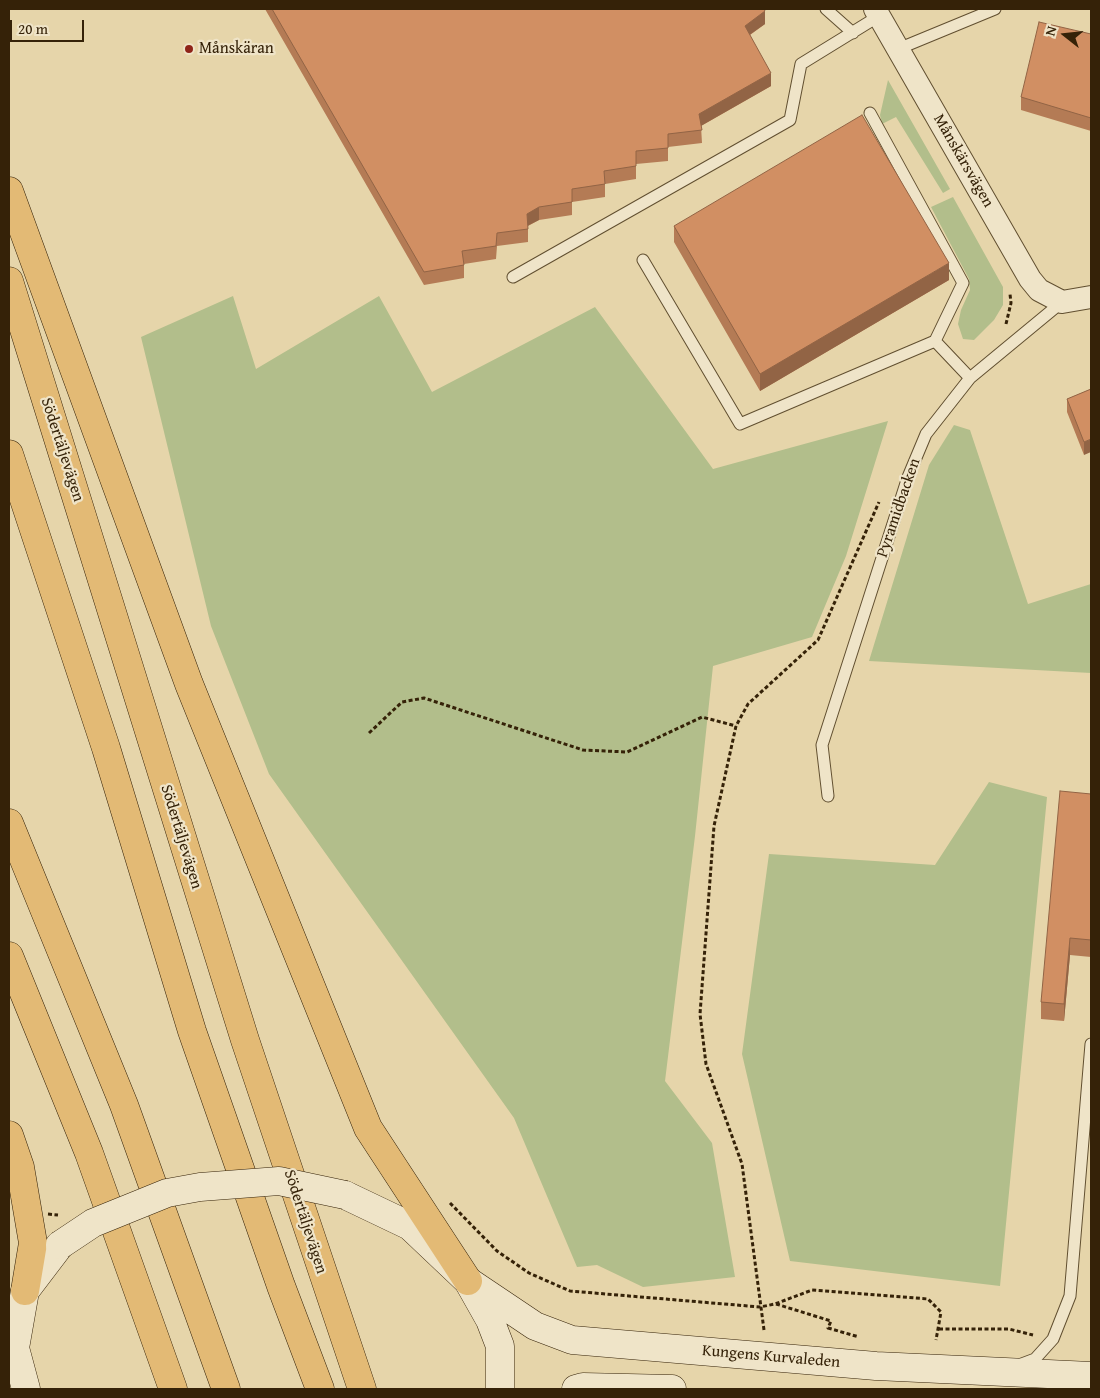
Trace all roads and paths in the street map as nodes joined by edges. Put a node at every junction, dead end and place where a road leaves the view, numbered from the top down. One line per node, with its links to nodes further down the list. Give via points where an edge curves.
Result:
1 (826, 9): 4 (lane)
2 (995, 9): 5 (lane)
3 (877, 12): 4 (lane); 5 (street, Månskärsvägen)
4 (853, 33): 9 (lane, via 801,64 790,120)
5 (898, 49): 13 (street, Månskärsvägen, via 1030,279 1039,290)
6 (870, 112): 15 (lane, via 963,283)
7 (9, 191): 27 (highway, via 190,684 368,1128)
8 (643, 260): 15 (lane, via 740,424)
9 (513, 277)
10 (9, 281): 42 (highway, Södertäljevägen, via 239,1022)
11 (1010, 293): 14 (path)
12 (1091, 297): 13 (street, Pyramidbacken)
13 (1062, 302): 16 (lane, Pyramidbacken)
14 (1005, 326)
15 (935, 341): 16 (lane)
16 (970, 378): 21 (lane, Pyramidbacken, via 926,434 908,477 822,745)
17 (9, 454): 41 (highway, via 106,748 192,1031)
18 (881, 498): 19 (path, via 818,640 748,704)
19 (736, 726): 20 (path, via 702,717 627,752 582,750 424,698 402,702); 30 (path, via 714,826 700,1014 706,1064 742,1164)
20 (369, 733)
21 (828, 796)
22 (9, 822): 40 (highway, via 124,1105)
23 (9, 956): 39 (highway, via 89,1152)
24 (1091, 1044): 34 (lane, via 1070,1296)
25 (9, 1135): 28 (highway, via 20,1167 33,1243)
26 (445, 1197): 30 (path, via 497,1251 529,1273 570,1291)
27 (468, 1281): 28 (street, bridge, via 410,1226 345,1195 279,1181 167,1193 93,1223 60,1244); 36 (street, Kungens Kurvaleden, via 535,1326 572,1340 876,1366); 43 (street, via 490,1320 500,1346)
28 (17, 1295): 38 (street, via 15,1348)
29 (776, 1304): 30 (path); 31 (path, via 812,1290 928,1300 941,1312); 33 (path, via 831,1321 828,1328)
30 (760, 1307): 32 (path)
31 (939, 1329): 34 (path, via 1009,1329); 35 (path)
32 (765, 1335)
33 (860, 1337)
34 (1053, 1339): 36 (lane, via 1035,1358)
35 (936, 1340)
36 (1001, 1372): 37 (street, Kungens Kurvaleden)
37 (1091, 1376)
38 (26, 1389)
39 (173, 1389)
40 (226, 1389)
41 (320, 1389)
42 (362, 1389)
43 (500, 1389)
44 (576, 1389): 45 (street)
45 (672, 1389)

